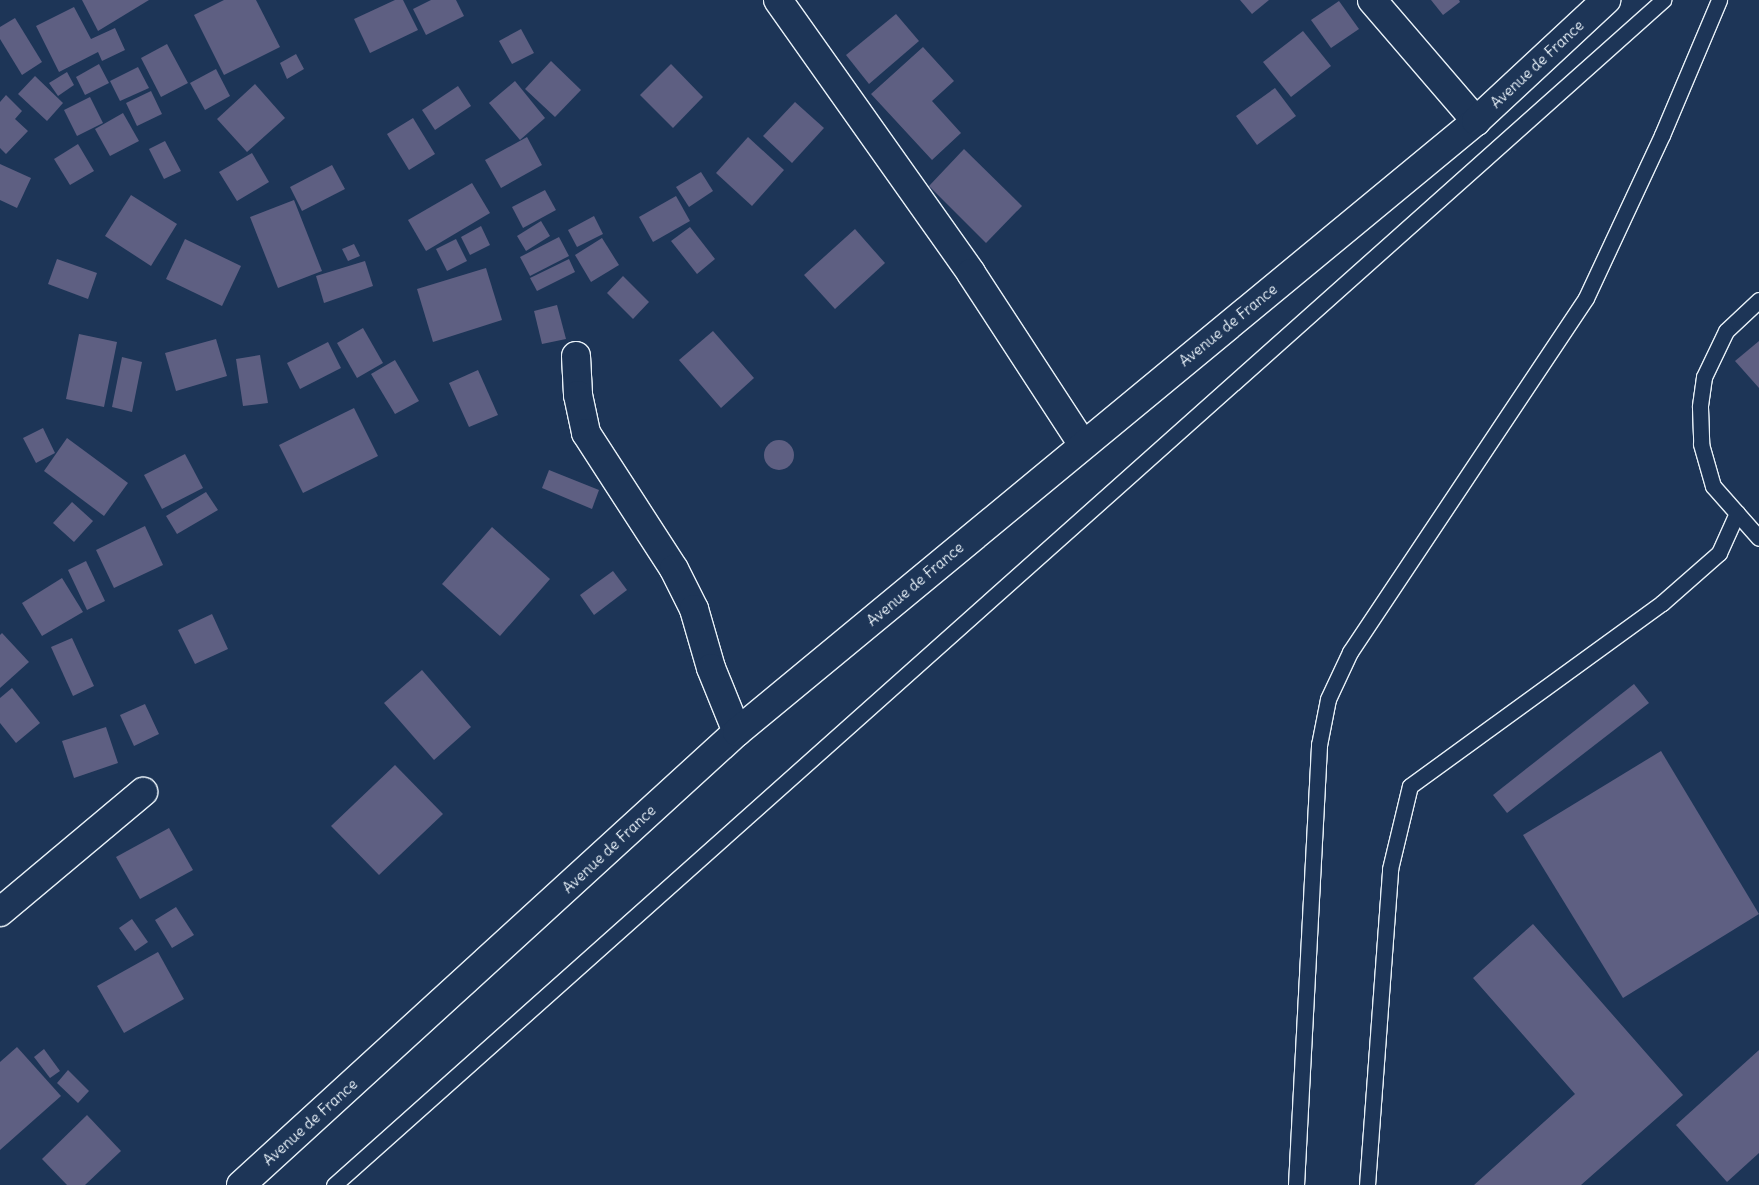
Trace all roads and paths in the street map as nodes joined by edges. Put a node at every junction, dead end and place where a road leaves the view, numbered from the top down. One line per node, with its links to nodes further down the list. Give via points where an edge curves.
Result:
1 (778, 0): 9 (street, via 972,273)
2 (1372, 0): 6 (street)
3 (1606, 0): 6 (street, Avenue de France)
4 (1663, 0): 16 (lane)
5 (1719, 0): 17 (lane, via 1662,135 1586,298 1350,652 1328,699 1319,745)
6 (1476, 121): 9 (street, Avenue de France)
7 (1759, 300): 10 (lane, via 1726,332 1704,377 1700,407 1701,444 1713,486)
8 (576, 356): 12 (street, via 578,395 586,433 674,569 694,609 711,668)
9 (1083, 445): 12 (street, Avenue de France)
10 (1737, 513): 11 (lane); 18 (lane, via 1719,554 1662,603 1410,786 1390,869)
11 (1759, 538)
12 (737, 732): 15 (street, Avenue de France)
13 (142, 792): 14 (street)
14 (0, 912)
15 (240, 1185)
16 (334, 1185)
17 (1296, 1185)
18 (1367, 1185)

